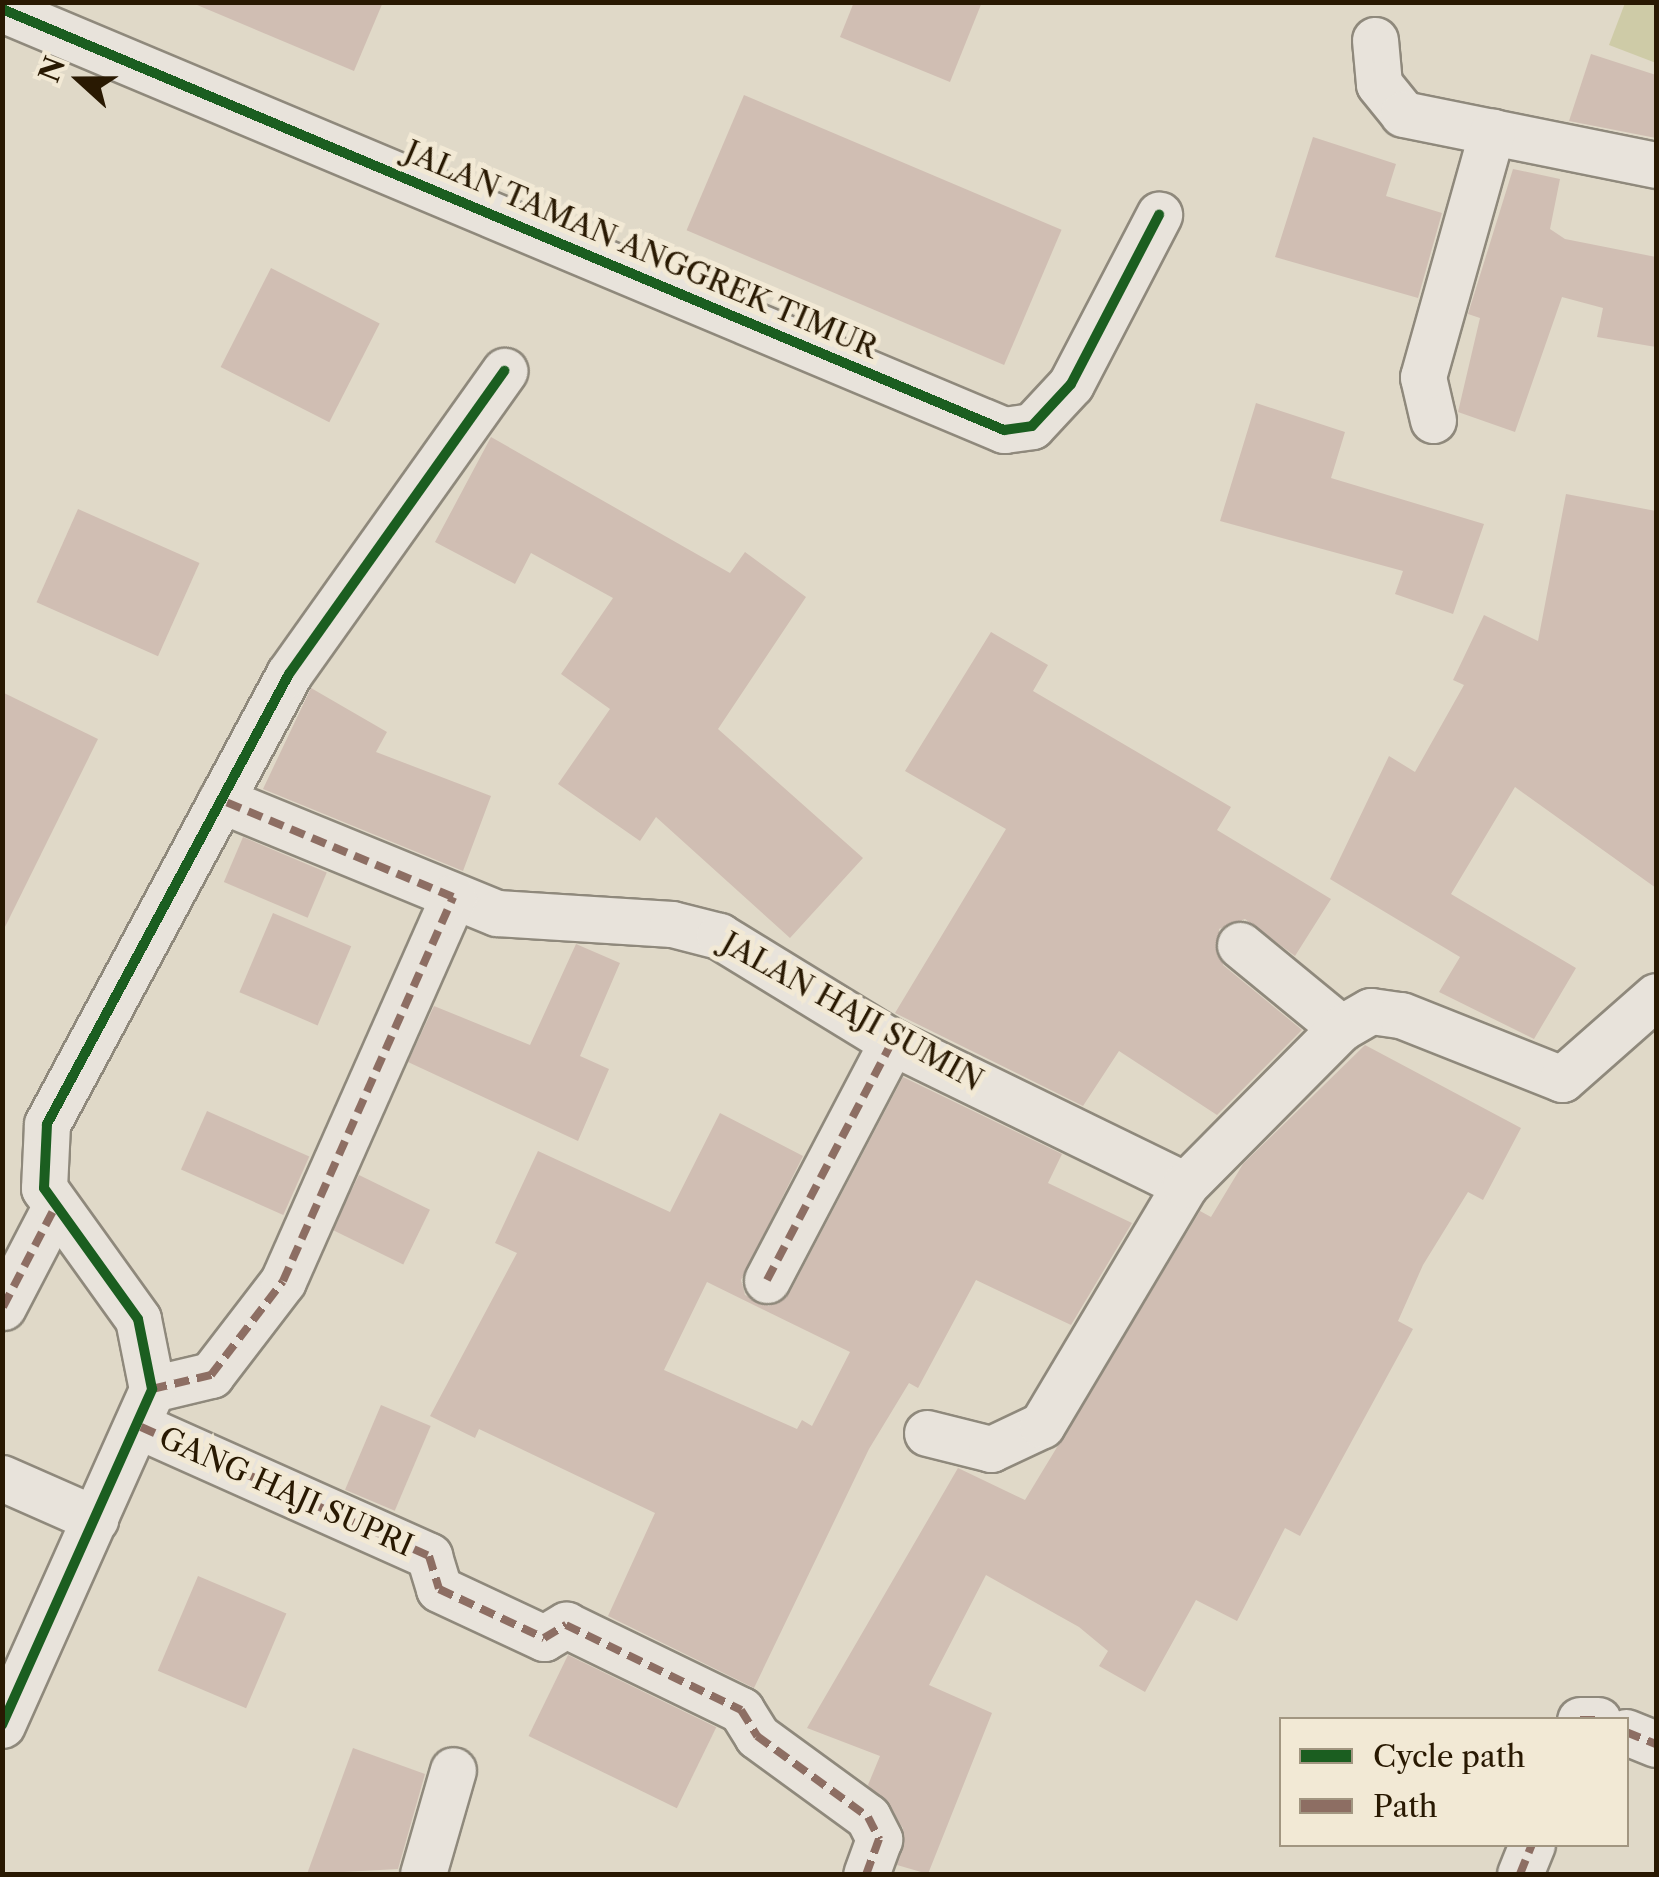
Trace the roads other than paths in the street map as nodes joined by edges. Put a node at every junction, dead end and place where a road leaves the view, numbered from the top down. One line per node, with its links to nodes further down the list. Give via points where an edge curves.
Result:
1 (2, 9): 5 (street, JALAN TAMAN ANGGREK TIMUR, via 1004,430 1032,426 1071,384)
2 (1375, 40): 3 (street, via 1379,84 1403,114)
3 (1492, 130): 4 (street); 7 (street, via 1424,377)
4 (1656, 165)
5 (1159, 214)
6 (504, 372): 8 (street, via 288,674)
7 (1433, 420)
8 (221, 800): 9 (street, JALAN HAJI SUMIN); 15 (street, via 47,1124 44,1188)
9 (453, 897): 13 (street, JALAN HAJI SUMIN, via 497,913 672,924 719,936); 18 (street, via 282,1281 211,1374)
10 (1240, 945): 12 (street)
11 (1655, 1003): 12 (street, via 1562,1078 1401,1015 1371,1011)
12 (1341, 1028): 14 (street)
13 (892, 1042): 14 (street, JALAN HAJI SUMIN); 16 (street)
14 (1185, 1185): 19 (street, via 1042,1425 991,1449)
15 (54, 1209): 17 (street); 18 (street, via 138,1319 151,1348)
16 (766, 1280)
17 (3, 1307)
18 (147, 1408): 21 (street); 28 (street, GANG HAJI SUPRI, via 429,1556 439,1589 544,1638 566,1625 741,1710 758,1736 868,1816 879,1839)
19 (927, 1433)
20 (2, 1478): 21 (street)
21 (94, 1519): 22 (street)
22 (2, 1725)
23 (1629, 1733): 24 (street)
24 (1656, 1744)
25 (453, 1770): 27 (street)
26 (1531, 1847): 29 (street)
27 (423, 1874)
28 (866, 1874)
29 (1520, 1874)

